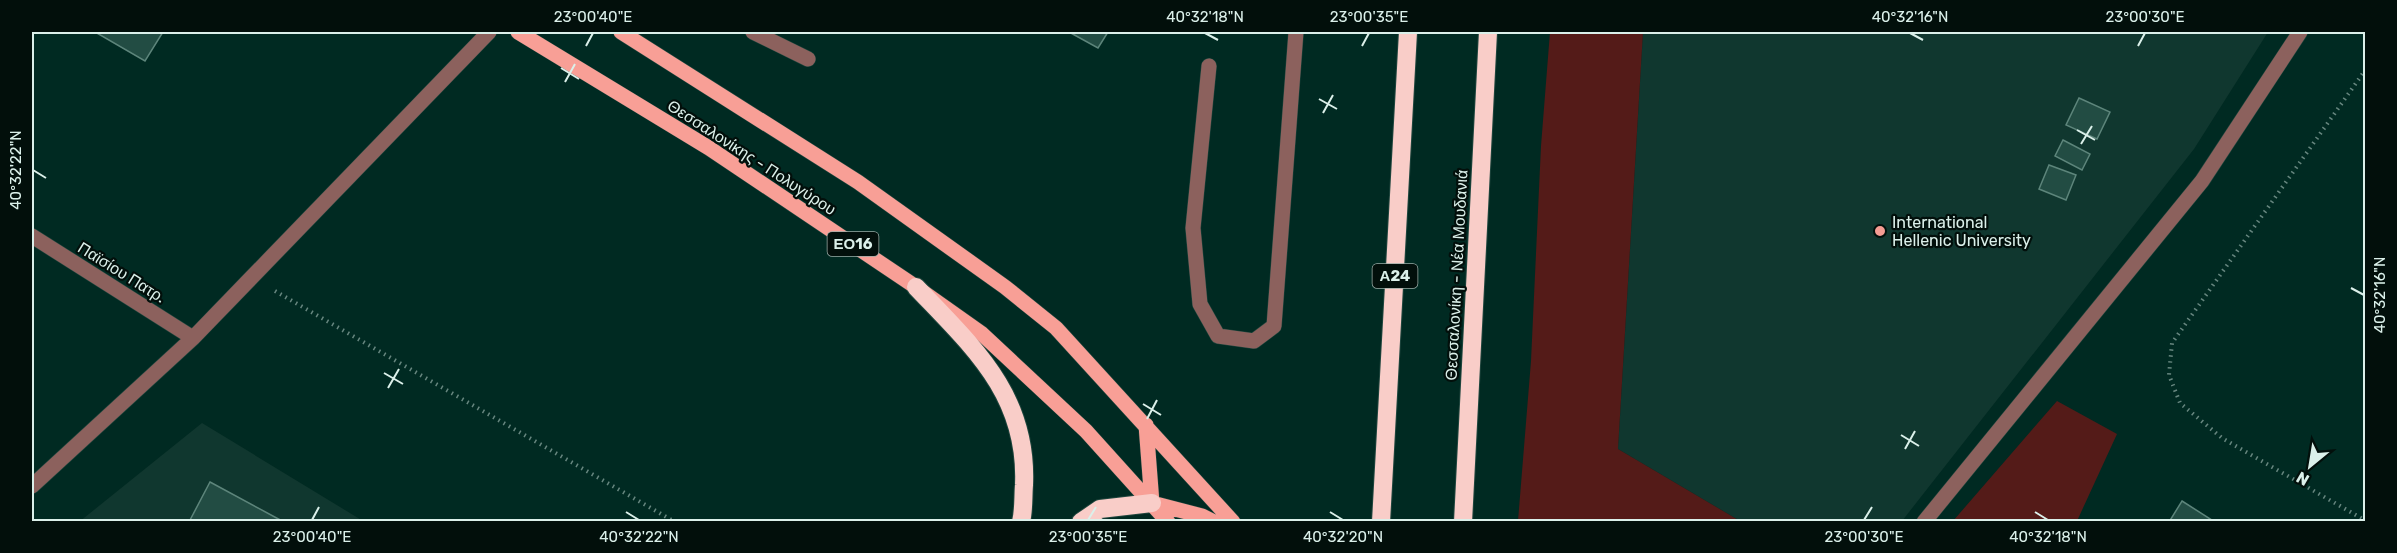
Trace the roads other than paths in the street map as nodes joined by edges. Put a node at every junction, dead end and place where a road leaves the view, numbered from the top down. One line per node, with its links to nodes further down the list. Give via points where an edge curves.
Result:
1 (489, 32): 13 (street)
2 (518, 32): 12 (main road, Θεσσαλονίκης - Πολυγύρου / ΕΟ16, via 709,148)
3 (621, 32): 14 (main road, via 858,182 1005,287 1056,328)
4 (753, 32): 9 (street)
5 (1296, 32): 10 (street, via 1274,326 1254,340 1218,336 1200,304 1192,228)
6 (1408, 32): 23 (highway, Α24)
7 (1488, 32): 24 (highway, Θεσσαλονίκη - Νέα Μουδανιά)
8 (2300, 32): 25 (street, via 2202,181)
9 (808, 59)
10 (1209, 66)
11 (32, 236): 13 (street, Παϊσίου Πατρ.)
12 (916, 287): 16 (main road, Θεσσαλονίκης - Πολυγύρου / ΕΟ16, via 990,342 1086,431); 17 (highway, via 989,366 1013,412 1025,464)
13 (193, 338): 15 (street)
14 (1146, 425): 16 (main road); 22 (main road)
15 (32, 486)
16 (1152, 503): 18 (highway, via 1100,509); 19 (highway); 20 (main road, Θεσσαλονίκης - Πολυγύρου / ΕΟ16); 21 (main road)
17 (1021, 522)
18 (1081, 522)
19 (1141, 522)
20 (1168, 522)
21 (1214, 522)
22 (1233, 522)
23 (1381, 522)
24 (1463, 522)
25 (1924, 522)

